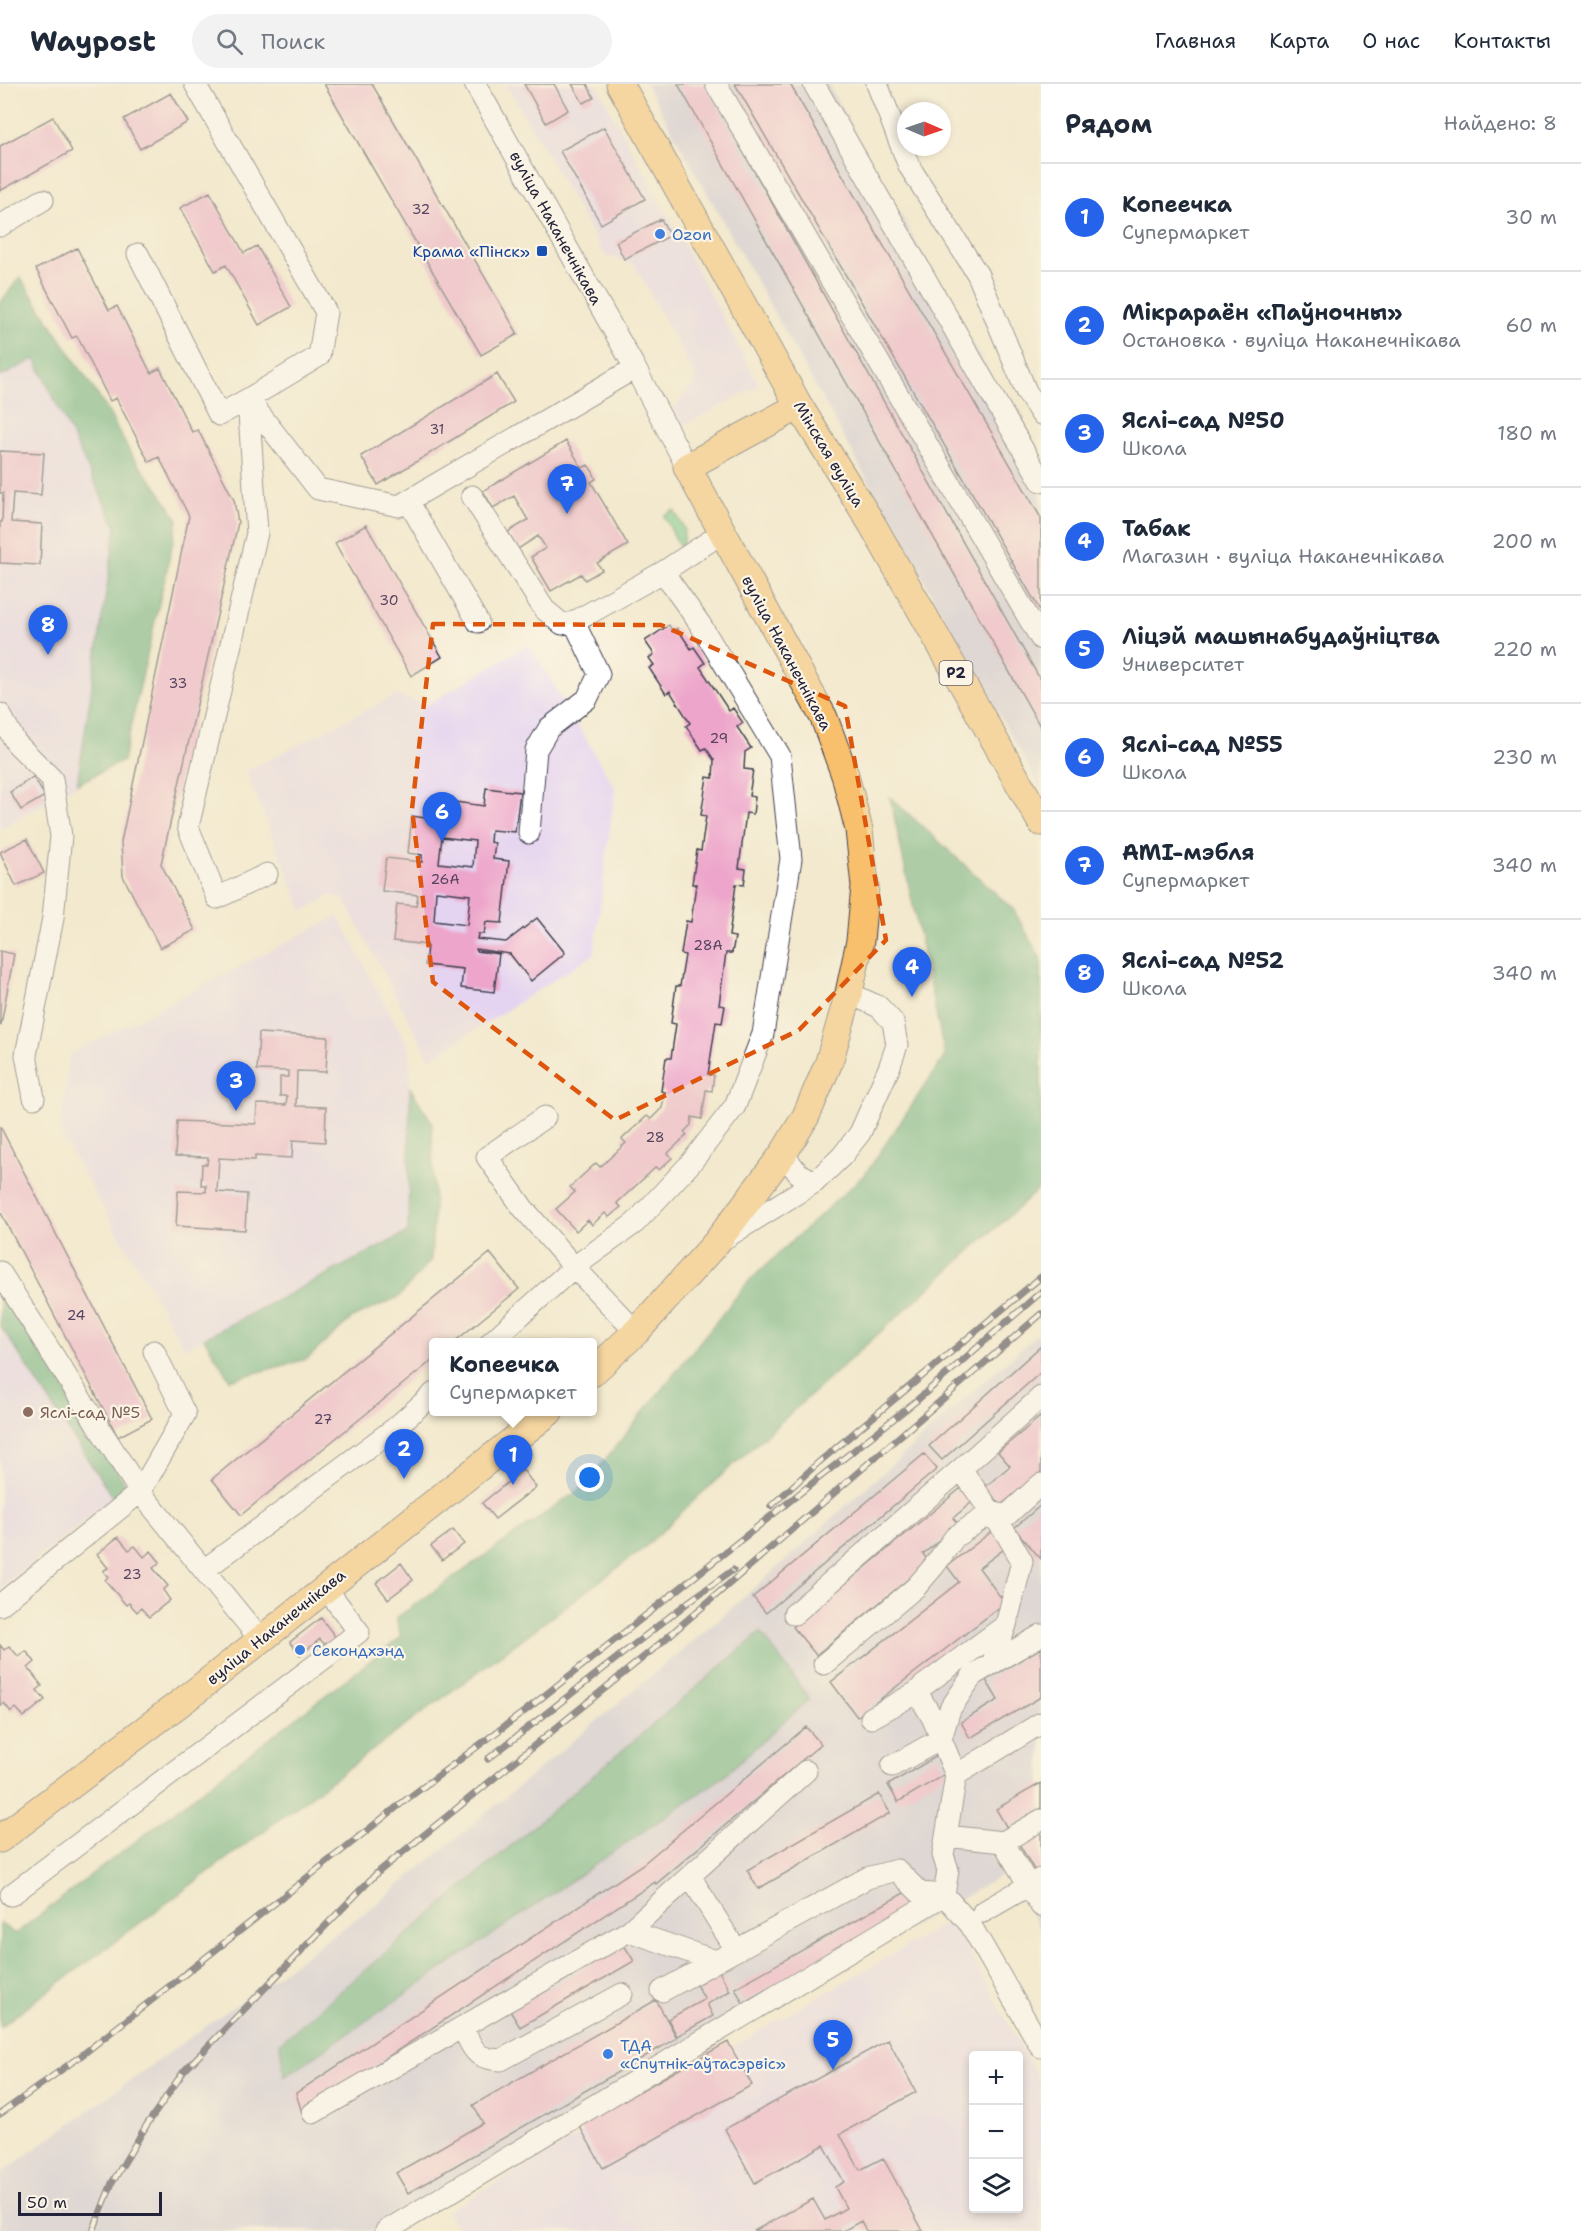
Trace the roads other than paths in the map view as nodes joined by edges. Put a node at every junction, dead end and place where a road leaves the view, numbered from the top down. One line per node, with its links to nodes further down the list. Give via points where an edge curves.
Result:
1 (195, 84): 11 (street, via 326,312 319,356)
2 (476, 84): 10 (street, вуліца Наканечнікава)
3 (620, 84): 12 (main road, Мінская вуліца / Р2)
4 (716, 84): 22 (street)
5 (814, 84): 15 (street)
6 (877, 84): 13 (street, via 909,166 978,275 1026,391)
7 (43, 200): 8 (street)
8 (0, 226)
9 (138, 254): 11 (street, via 219,415)
10 (635, 368): 14 (street, вуліца Наканечнікава); 17 (street)
11 (248, 399): 17 (street, via 318,489 399,506); 26 (street, via 257,533 188,826 217,898)
12 (799, 406): 14 (main road); 24 (main road, Мінская вуліца / Р2, via 872,524)
13 (1041, 414)
14 (687, 467): 18 (main road, вуліца Наканечнікава)
15 (1041, 481)
16 (472, 496): 21 (street, via 544,609 562,624)
17 (408, 501): 20 (street)
18 (722, 533): 19 (street); 27 (main road, вуліца Наканечнікава, via 825,718 845,775 859,830 865,886 860,941)
19 (663, 572): 21 (street); 33 (street, via 700,624 780,756 791,859 763,1034 735,1106 690,1164 635,1223)
20 (478, 622)
21 (574, 622): 25 (street, via 599,674 587,699 549,728 536,750)
22 (1041, 639)
23 (0, 714): 28 (street, via 16,743 52,779 61,836 53,918 26,1056)
24 (1041, 822)
25 (529, 833)
26 (267, 874)
27 (849, 993): 30 (main road, вуліца Наканечнікава, via 829,1062 806,1116); 31 (street, via 879,1007 893,1022 897,1045 860,1133)
28 (34, 1098)
29 (545, 1117): 33 (street, via 487,1157 523,1208)
30 (783, 1154): 31 (street, via 798,1173); 32 (main road, вуліца Наканечнікава)
31 (815, 1182): 32 (street)
32 (716, 1243): 35 (main road, вуліца Наканечнікава)
33 (574, 1268): 35 (street); 36 (street)
34 (0, 1272): 44 (street)
35 (636, 1332): 38 (main road, вуліца Наканечнікава)
36 (495, 1338)
37 (154, 1350): 44 (street, via 185,1414)
38 (597, 1368)
39 (429, 1397): 46 (street, via 395,1428)
40 (1041, 1397): 42 (street)
41 (544, 1416): 47 (main road, вуліца Наканечнікава)
42 (961, 1469): 45 (street); 49 (street)
43 (1041, 1484): 45 (street, via 1006,1516)
44 (140, 1492): 46 (street); 48 (street)
45 (992, 1512): 50 (street, via 1022,1561); 53 (street, via 955,1537 916,1587)
46 (204, 1570): 52 (street)
47 (325, 1587): 52 (main road, вуліца Наканечнікава); 68 (street, via 359,1632)
48 (0, 1605)
49 (794, 1614)
50 (1006, 1625): 54 (street); 55 (street)
51 (1041, 1635): 54 (street)
52 (260, 1639): 64 (main road, вуліца Наканечнікава)
53 (824, 1664)
54 (992, 1664): 58 (street, via 974,1676 950,1709)
55 (916, 1692): 56 (street); 58 (street)
56 (871, 1718)
57 (1041, 1723): 61 (street)
58 (941, 1739): 59 (street); 61 (street)
59 (892, 1766)
60 (806, 1771): 66 (street)
61 (956, 1775): 63 (street)
62 (1041, 1820): 65 (street)
63 (946, 1836): 65 (street); 69 (street, via 942,1856 948,1870)
64 (0, 1839)
65 (1003, 1842): 67 (street)
66 (690, 1876): 72 (street); 73 (street)
67 (1035, 1882): 70 (street); 71 (street)
68 (11, 1895)
69 (944, 1895): 71 (street); 73 (street, via 920,1893 897,1870 867,1878); 80 (street)
70 (1041, 1906)
71 (976, 1918): 78 (street)
72 (629, 1931): 74 (street); 77 (street)
73 (736, 1950): 74 (street)
74 (716, 1961): 75 (street)
75 (662, 1991)
76 (622, 1994): 77 (street, via 501,2060 478,2055)
77 (462, 2027): 79 (street)
78 (1041, 2047)
79 (313, 2113)
80 (386, 2231)

